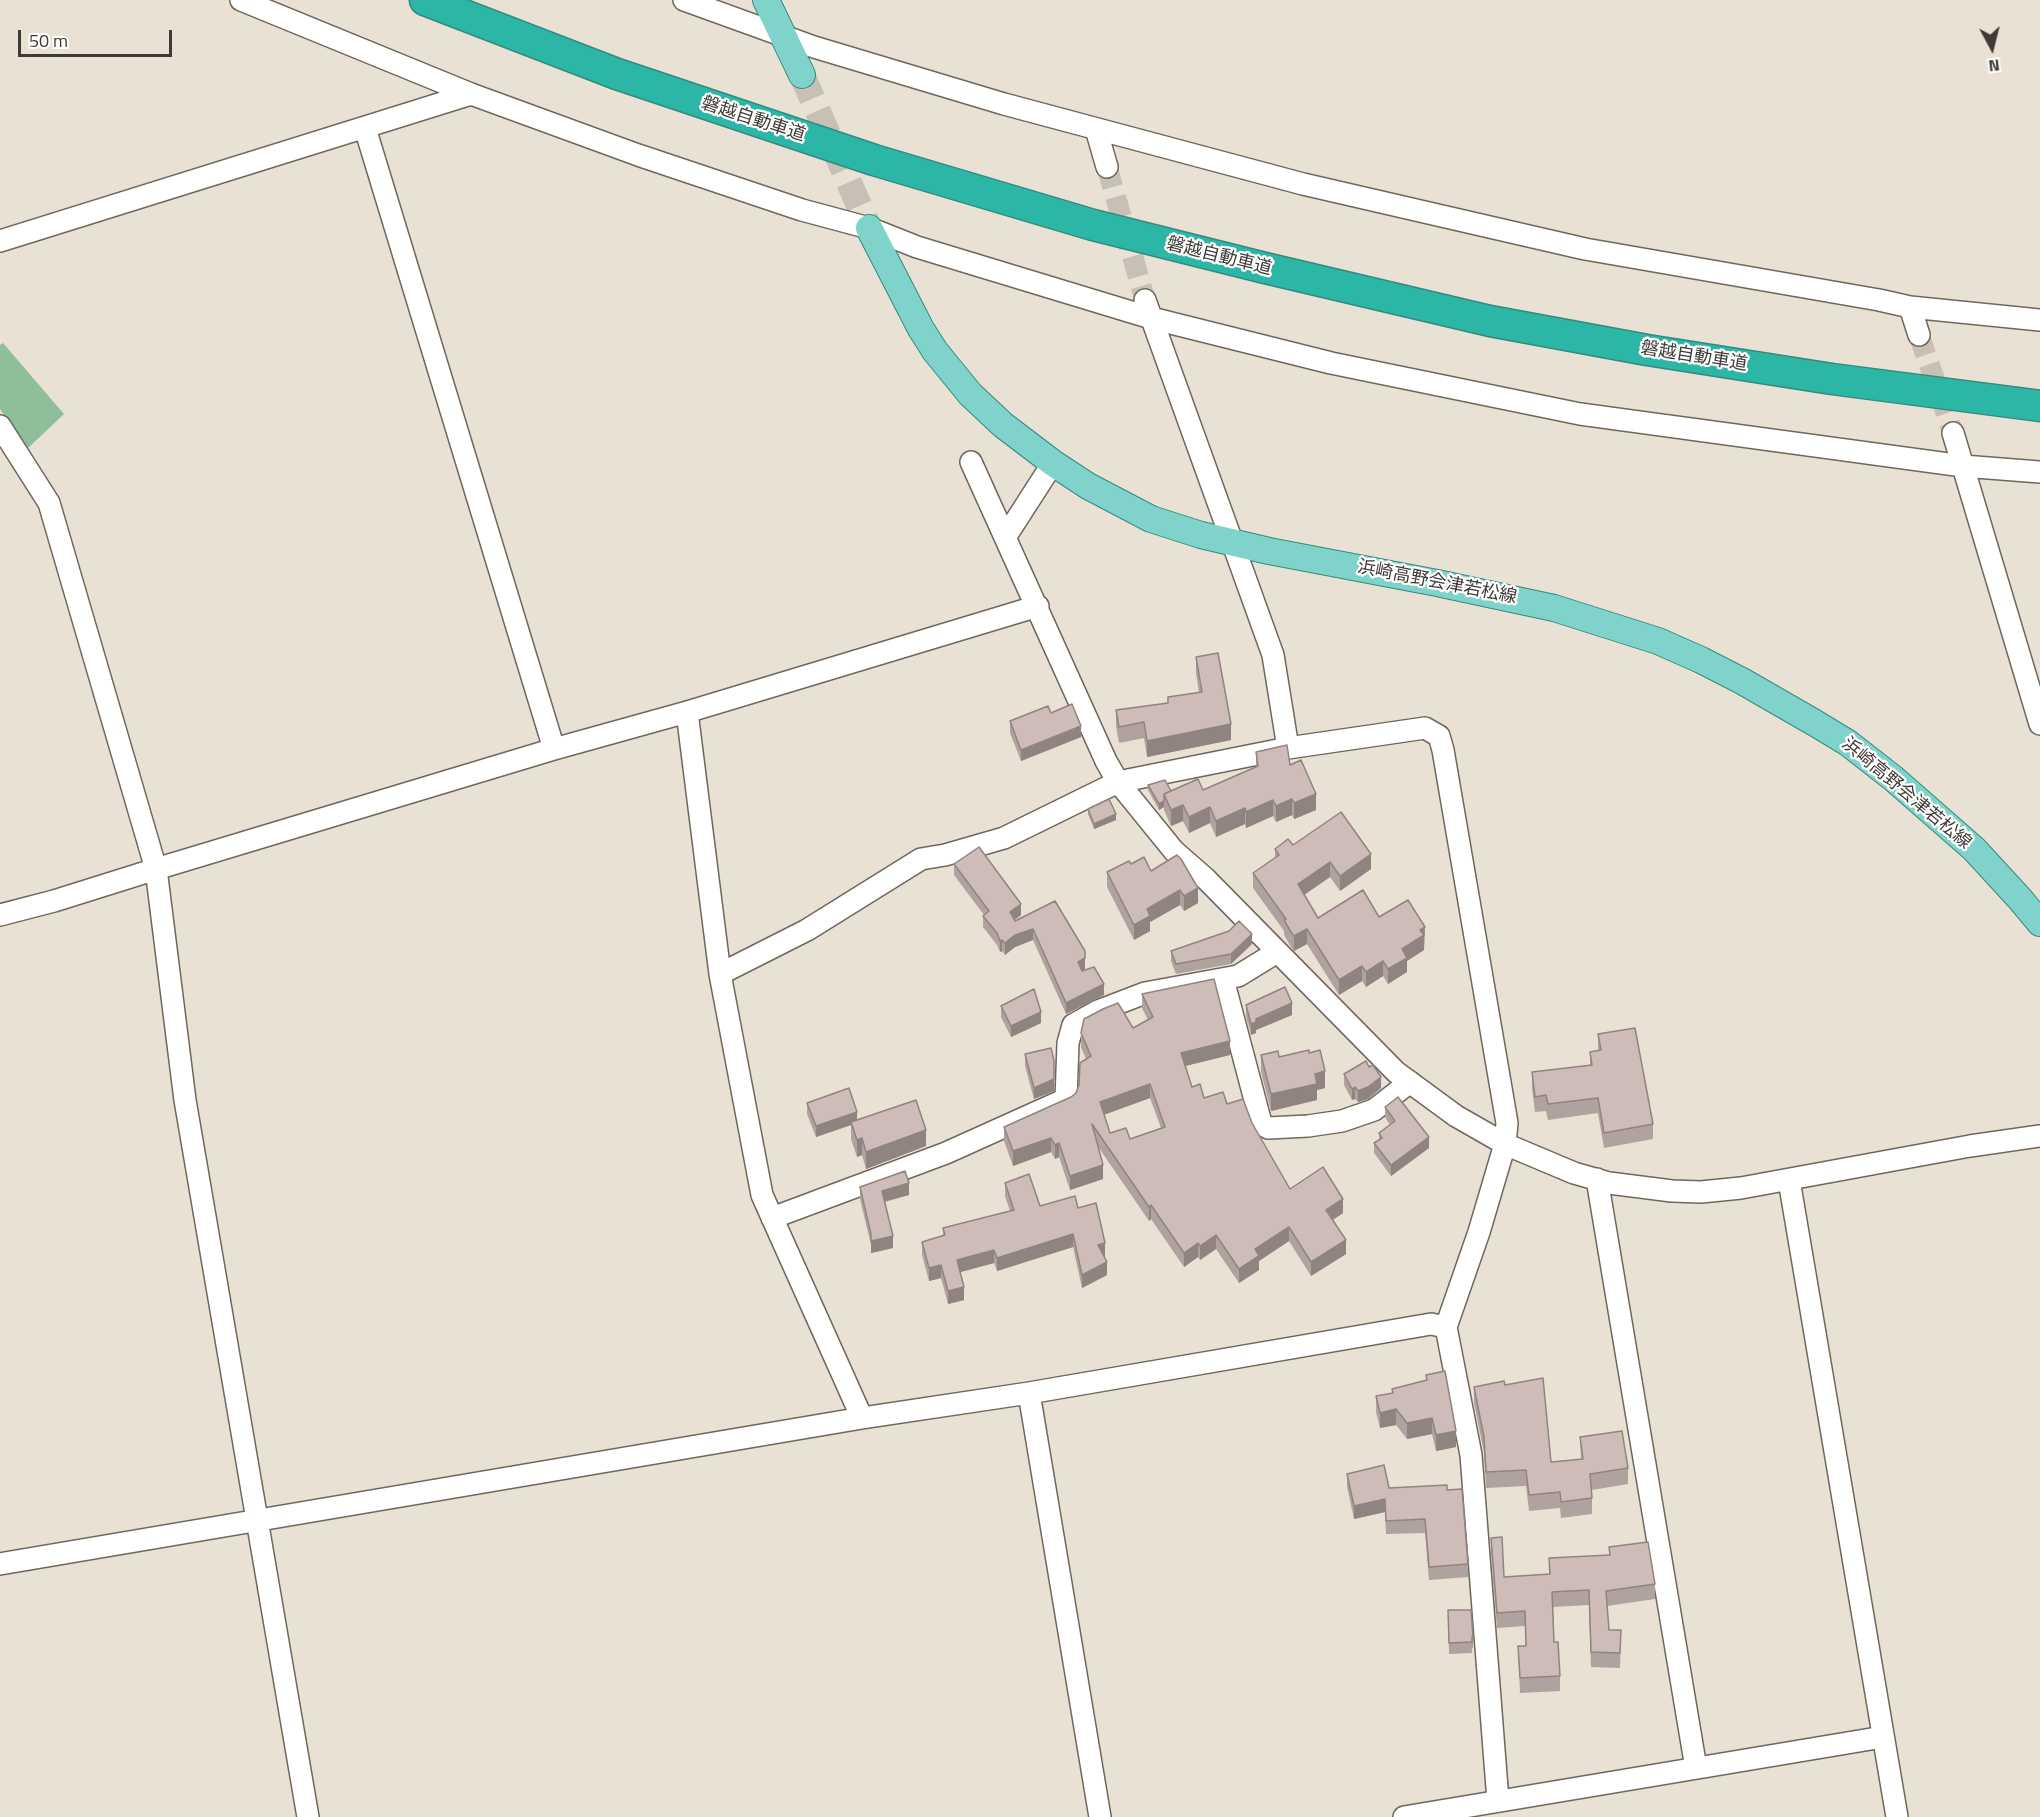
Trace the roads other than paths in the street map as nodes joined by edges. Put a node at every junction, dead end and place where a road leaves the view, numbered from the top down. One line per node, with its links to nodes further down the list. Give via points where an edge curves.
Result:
1 (241, 0): 5 (street)
2 (424, 0): 18 (highway, 磐越自動車道, via 617,74 874,160 1094,225 1265,268 1490,321 1647,350)
3 (684, 0): 6 (street)
4 (766, 0): 6 (main road)
5 (267, 6): 8 (street)
6 (782, 34): 7 (main road); 10 (street, via 837,54)
7 (802, 75)
8 (471, 94): 9 (street); 12 (street, via 638,155 802,210)
9 (365, 128): 13 (street); 31 (street)
10 (1096, 129): 11 (street); 14 (street, via 1302,184 1585,249 1867,297)
11 (1107, 167)
12 (869, 228): 15 (street, via 917,247); 22 (main road, 浜崎高野会津若松線, via 935,351 970,394)
13 (0, 241)
14 (1910, 308): 16 (street); 17 (street)
15 (1148, 309): 23 (street, via 1331,363 1580,414); 26 (street)
16 (2040, 320)
17 (1919, 335)
18 (2040, 406)
19 (0, 426): 33 (street, via 49,503)
20 (1953, 433): 23 (street)
21 (971, 462): 25 (street)
22 (1053, 463): 25 (street); 26 (main road, 浜崎高野会津若松線, via 1151,519)
23 (1963, 466): 24 (street); 29 (street)
24 (2040, 472)
25 (1006, 536): 27 (street)
26 (1232, 543): 30 (street, via 1273,655); 35 (main road, 浜崎高野会津若松線, via 1554,608 1658,641 1701,660 1848,743 1974,849)
27 (1038, 606): 28 (street); 32 (street)
28 (687, 712): 31 (street); 37 (street)
29 (2040, 724)
30 (1288, 748): 32 (street); 41 (street, via 1425,728 1439,736 1507,1123)
31 (554, 749): 33 (street)
32 (1118, 782): 36 (street, via 1174,850); 37 (street, via 1004,838 921,859 807,930)
33 (156, 869): 34 (street); 48 (street, via 185,1100)
34 (0, 915)
35 (2040, 923)
36 (1277, 952): 38 (street, via 1238,976); 39 (street)
37 (720, 974): 44 (street, via 762,1195)
38 (1223, 979): 39 (street, via 1261,1123 1268,1128 1342,1121 1374,1110); 44 (street, via 1145,993 1073,1025 1068,1043 1066,1099 946,1153)
39 (1410, 1082): 41 (street, via 1456,1116)
40 (2040, 1136): 43 (street)
41 (1505, 1144): 42 (street); 45 (street)
42 (1597, 1179): 43 (street, via 1645,1189 1701,1192); 51 (street)
43 (1789, 1180): 50 (street)
44 (772, 1218): 47 (street)
45 (1446, 1327): 46 (street, via 1431,1324); 52 (street, via 1471,1455)
46 (1029, 1393): 47 (street); 54 (street)
47 (862, 1418): 48 (street)
48 (258, 1521): 49 (street); 53 (street)
49 (0, 1564)
50 (1883, 1737): 51 (street); 56 (street)
51 (1696, 1768): 52 (street)
52 (1498, 1802): 55 (street)
53 (308, 1817)
54 (1100, 1817)
55 (1404, 1817)
56 (1897, 1817)

